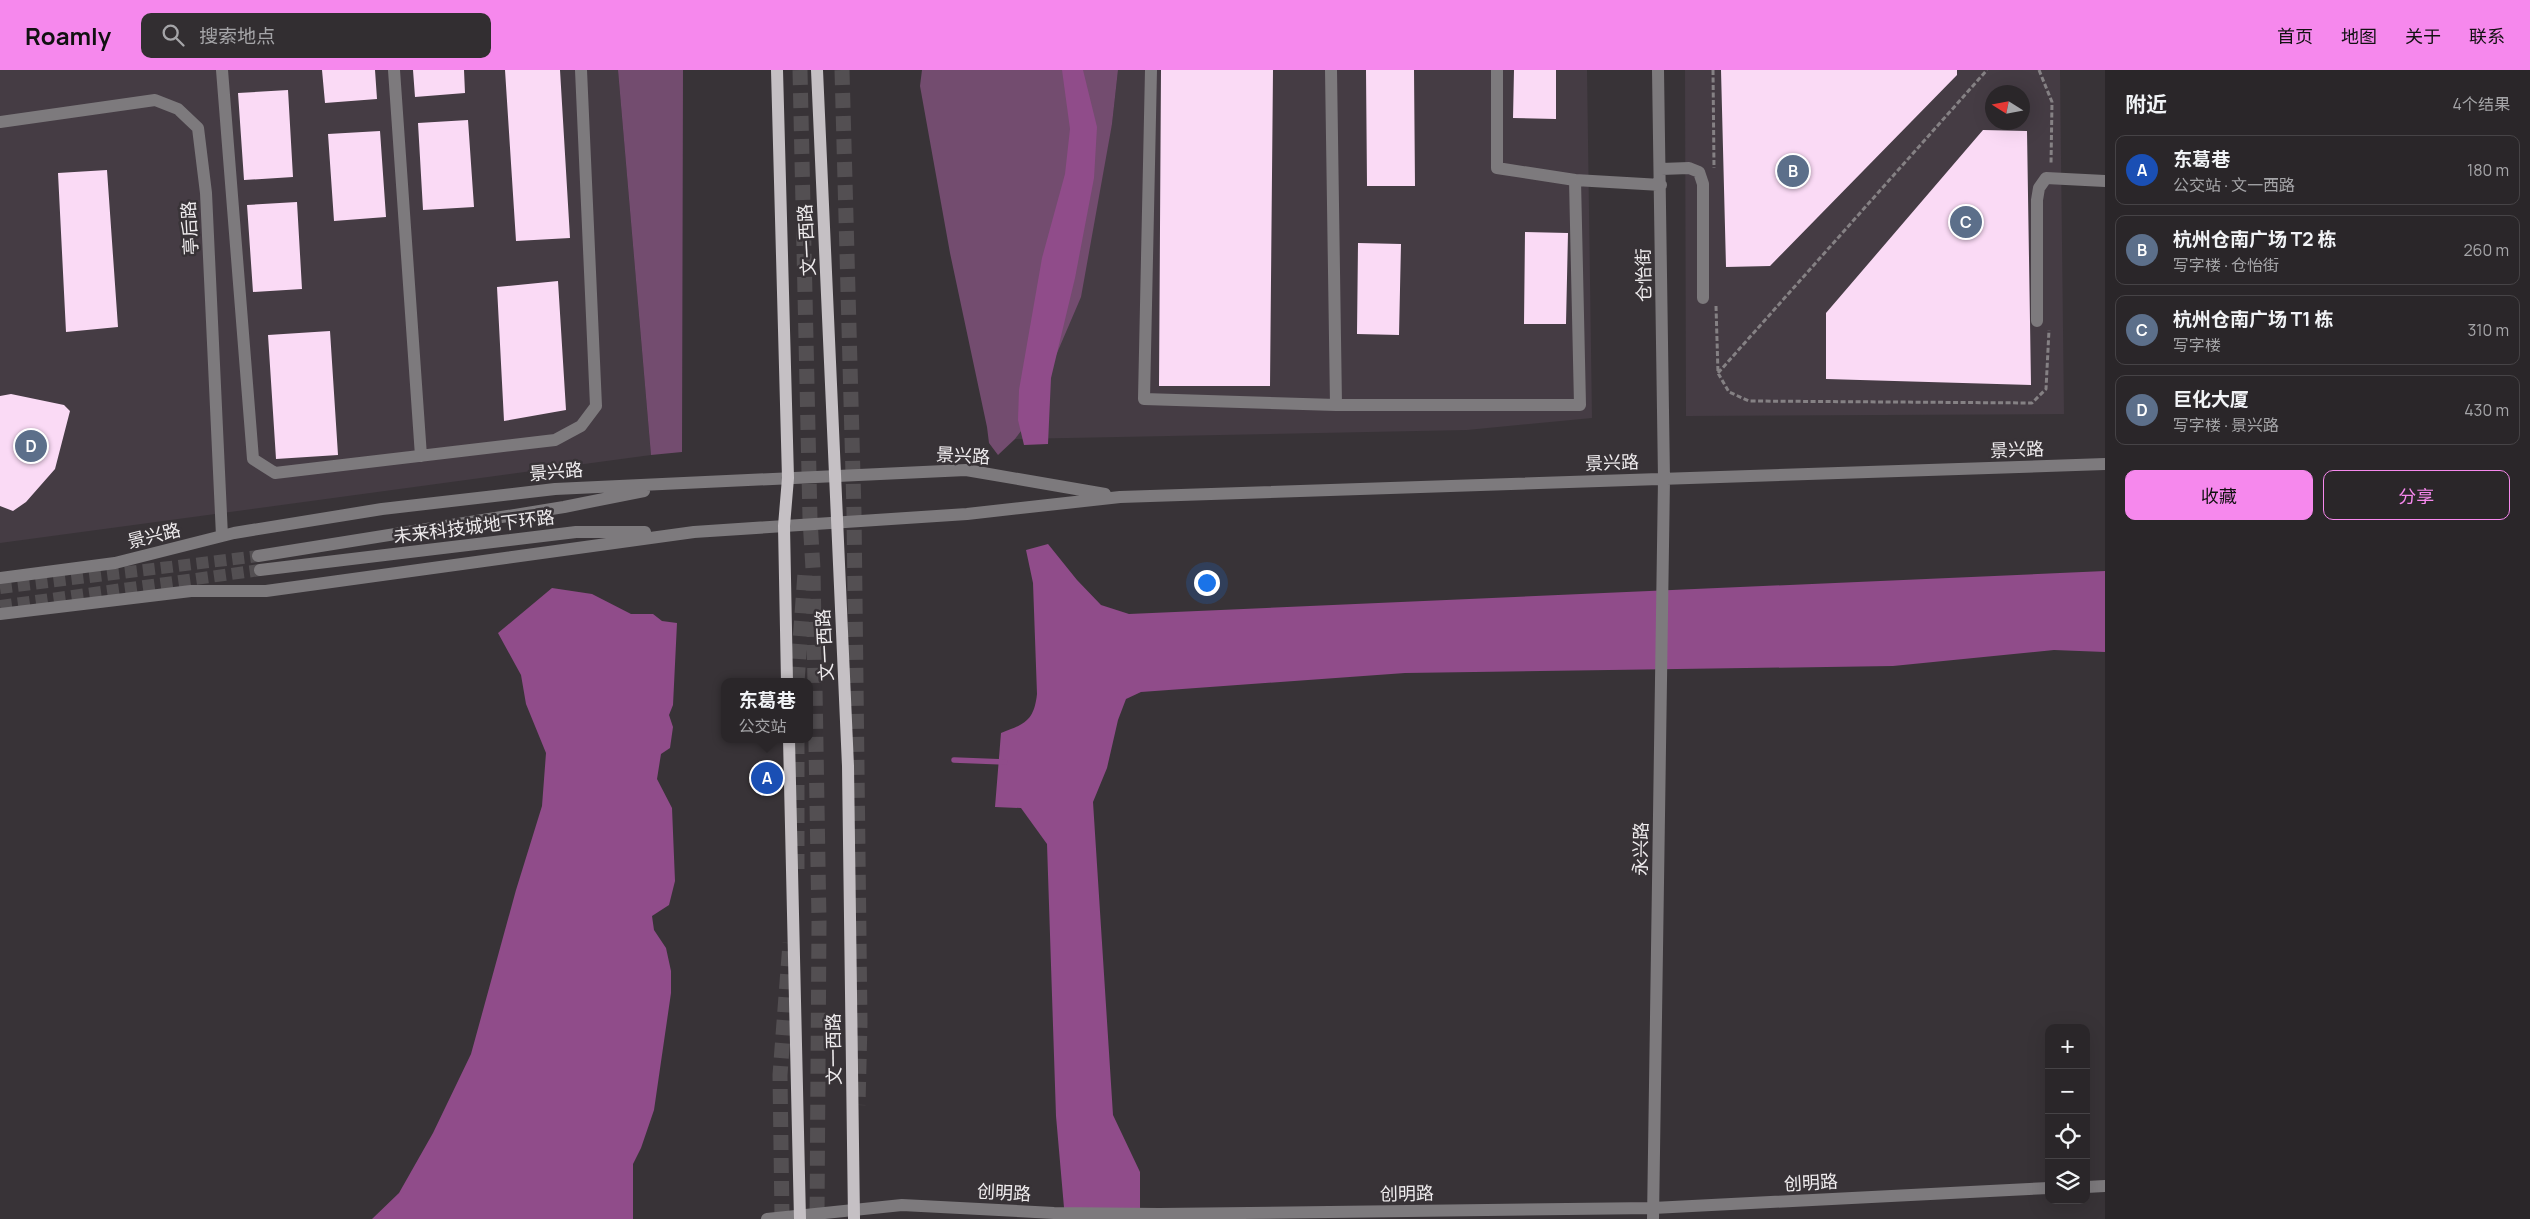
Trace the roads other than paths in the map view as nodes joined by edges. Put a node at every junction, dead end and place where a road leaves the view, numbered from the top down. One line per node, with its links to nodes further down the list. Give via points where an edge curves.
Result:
1 (222, 70): 18 (street, via 253,460 275,473)
2 (394, 70): 18 (street)
3 (581, 70): 18 (street, via 596,406 581,426 555,440)
4 (777, 70): 21 (main road, 文一西路)
5 (817, 70): 20 (main road, 文一西路)
6 (1151, 70): 17 (street, via 1144,399)
7 (1331, 70): 17 (street)
8 (1497, 70): 12 (street, via 1498,168)
9 (1658, 70): 11 (street, 仓怡街)
10 (0, 122): 28 (street, 亭后路, via 155,100 178,109 198,128 206,193)
11 (1660, 169): 14 (street, 仓怡街); 15 (street, via 1689,168 1699,172 1703,184)
12 (1575, 180): 14 (street); 17 (street, via 1580,405)
13 (2105, 181): 16 (street, via 2046,178 2039,188)
14 (1661, 185): 22 (street, 仓怡街)
15 (1702, 298)
16 (2043, 321)
17 (1336, 405)
18 (421, 456)
19 (2105, 464): 22 (street, 景兴路)
20 (835, 476): 21 (street, 景兴路); 24 (street, 景兴路, via 966,470); 25 (main road, 文一西路)
21 (788, 478): 23 (street, 景兴路); 26 (main road, 文一西路)
22 (1664, 479): 24 (street, 景兴路); 39 (street, 永兴路)
23 (685, 483): 28 (street, 景兴路, via 555,489 382,509); 29 (street, 未来科技城地下环路, via 564,507)
24 (1120, 497): 25 (street, 景兴路, via 967,514)
25 (837, 522): 26 (street, 景兴路); 38 (main road, 文一西路, via 848,766)
26 (784, 526): 27 (street, 景兴路); 33 (main road, 文一西路)
27 (694, 532): 30 (street, 未来科技城地下环路, via 576,532); 32 (street, 景兴路, via 266,592 191,590)
28 (222, 536): 31 (street, 景兴路, via 115,564)
29 (258, 556)
30 (260, 570)
31 (0, 578)
32 (0, 614)
33 (787, 678)
34 (789, 743): 40 (main road, 文一西路)
35 (2105, 1186): 36 (street)
36 (2090, 1187)
37 (2045, 1188): 39 (street, 创明路)
38 (854, 1214): 39 (street, 创明路, via 902,1205 1054,1213); 40 (street, 创明路)
39 (1653, 1214)
40 (800, 1217): 41 (street, 创明路)
41 (767, 1219)

